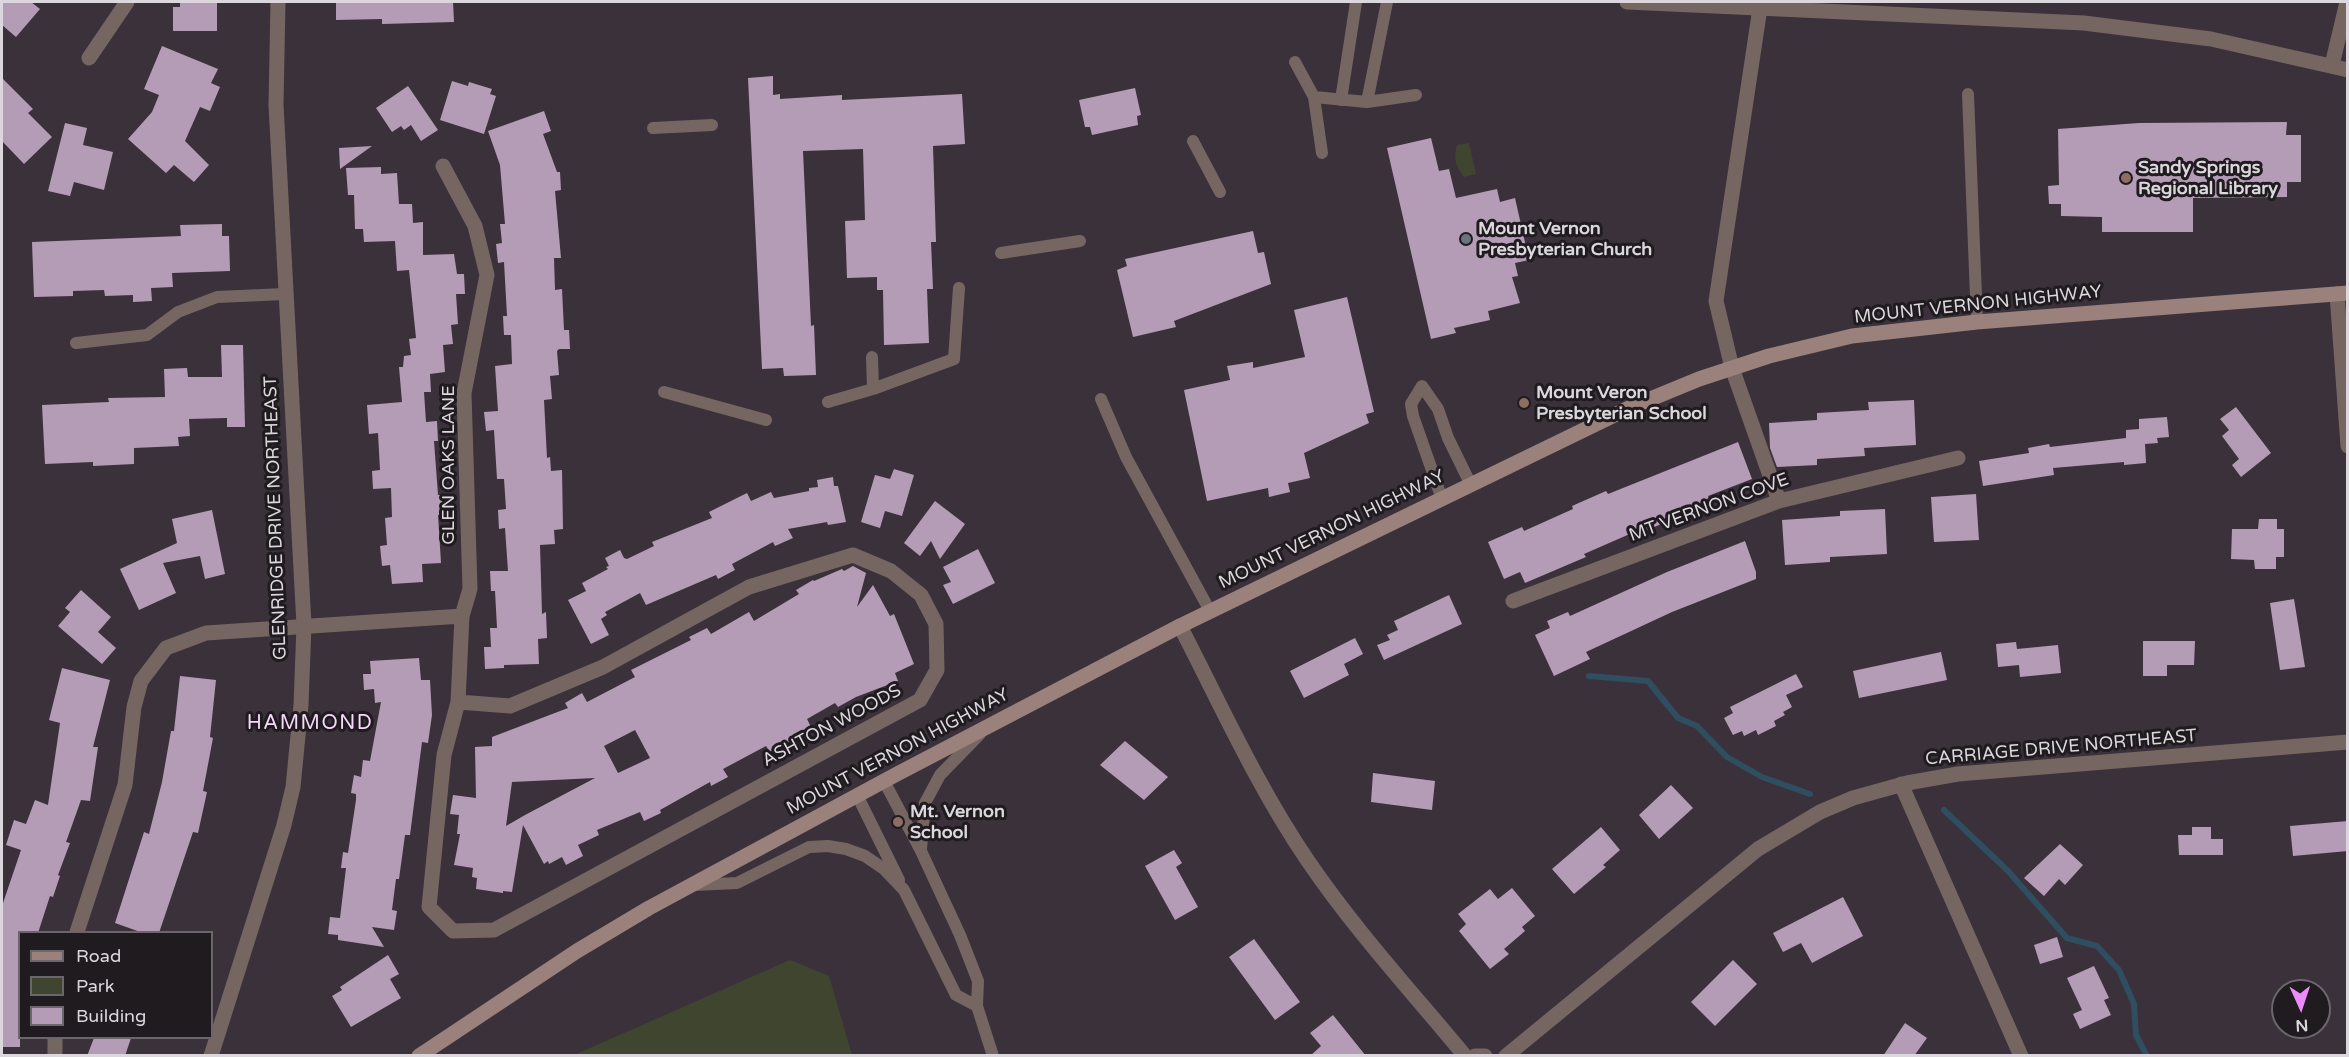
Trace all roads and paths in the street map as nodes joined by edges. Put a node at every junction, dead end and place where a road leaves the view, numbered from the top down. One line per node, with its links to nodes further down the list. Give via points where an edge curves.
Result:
1 (128, 2): 8 (street)
2 (278, 2): 26 (street, GLENRIDGE DRIVE NORTHEAST, via 276,105)
3 (1356, 2): 15 (lane)
4 (1387, 2): 16 (lane)
5 (1627, 2): 7 (street)
6 (2347, 2): 10 (street)
7 (1760, 8): 10 (street, via 2084,23 2211,39); 31 (street, via 1716,301)
8 (89, 58)
9 (1295, 62): 14 (lane)
10 (2332, 65): 11 (street)
11 (2348, 70)
12 (1968, 94): 28 (lane)
13 (1416, 95): 16 (lane)
14 (1314, 97): 15 (lane); 20 (lane)
15 (1341, 100): 16 (lane)
16 (1367, 102)
17 (712, 124): 18 (lane)
18 (653, 128)
19 (1193, 141): 22 (lane)
20 (1322, 153)
21 (443, 166): 44 (street, GLEN OAKS LANE, via 475,226 487,275 464,393 470,589)
22 (1220, 192)
23 (1080, 241): 24 (lane)
24 (1001, 253)
25 (958, 288): 32 (lane, via 954,359)
26 (285, 294): 29 (lane, via 216,297 178,312 147,335); 45 (street, GLENRIDGE DRIVE NORTHEAST)
27 (2342, 294): 28 (main road, MOUNT VERNON HIGHWAY); 37 (street)
28 (1977, 322): 31 (main road, MOUNT VERNON HIGHWAY, via 1852,336)
29 (76, 343)
30 (872, 357): 32 (lane)
31 (1732, 368): 39 (main road, MOUNT VERNON HIGHWAY, via 1631,407); 41 (street)
32 (873, 389): 35 (lane)
33 (664, 392): 36 (lane)
34 (1101, 399): 43 (lane, via 1126,457)
35 (828, 402)
36 (766, 420)
37 (2348, 446)
38 (1958, 458): 41 (street, MT VERNON COVE)
39 (1471, 485): 40 (main road, MOUNT VERNON HIGHWAY); 40 (lane, via 1438,409 1422,386 1411,404 1413,417)
40 (1442, 499): 43 (main road, MOUNT VERNON HIGHWAY)
41 (1779, 501): 42 (street, MT VERNON COVE)
42 (1513, 601)
43 (1210, 611): 46 (main road, MOUNT VERNON HIGHWAY)
44 (462, 616): 45 (street); 47 (street, GLEN OAKS LANE)
45 (304, 625): 56 (street, via 206,633 166,648 141,681 125,785); 60 (street, GLENRIDGE DRIVE NORTHEAST, via 301,705 284,825)
46 (1180, 626): 48 (main road, MOUNT VERNON HIGHWAY); 63 (street, via 1265,790 1307,861)
47 (458, 702): 47 (street, ASHTON WOODS, via 510,706 603,667 749,587 853,555 891,571 921,595 936,624 937,670 920,700 494,930 453,932 429,907 444,755)
48 (990, 724): 50 (main road, MOUNT VERNON HIGHWAY); 53 (lane, via 940,775 925,803)
49 (2348, 742): 51 (street, CARRIAGE DRIVE NORTHEAST, via 1958,774)
50 (884, 781): 52 (main road, MOUNT VERNON HIGHWAY); 53 (lane)
51 (1901, 784): 66 (street, CARRIAGE DRIVE NORTHEAST, via 1820,812 1758,849); 67 (street)
52 (858, 795): 54 (main road, MOUNT VERNON HIGHWAY); 55 (lane)
53 (921, 850): 57 (lane, via 978,981)
54 (692, 886): 55 (lane, via 737,883 809,847 828,846 864,856 884,869); 61 (main road, MOUNT VERNON HIGHWAY, via 577,951)
55 (904, 890): 57 (lane, via 956,994)
56 (78, 931)
57 (977, 1006): 62 (lane)
58 (55, 1039): 59 (street)
59 (55, 1056)
60 (210, 1056)
61 (419, 1056)
62 (993, 1056)
63 (1465, 1056)
64 (1475, 1056): 65 (street)
65 (1485, 1056)
66 (1506, 1056)
67 (2021, 1056)

